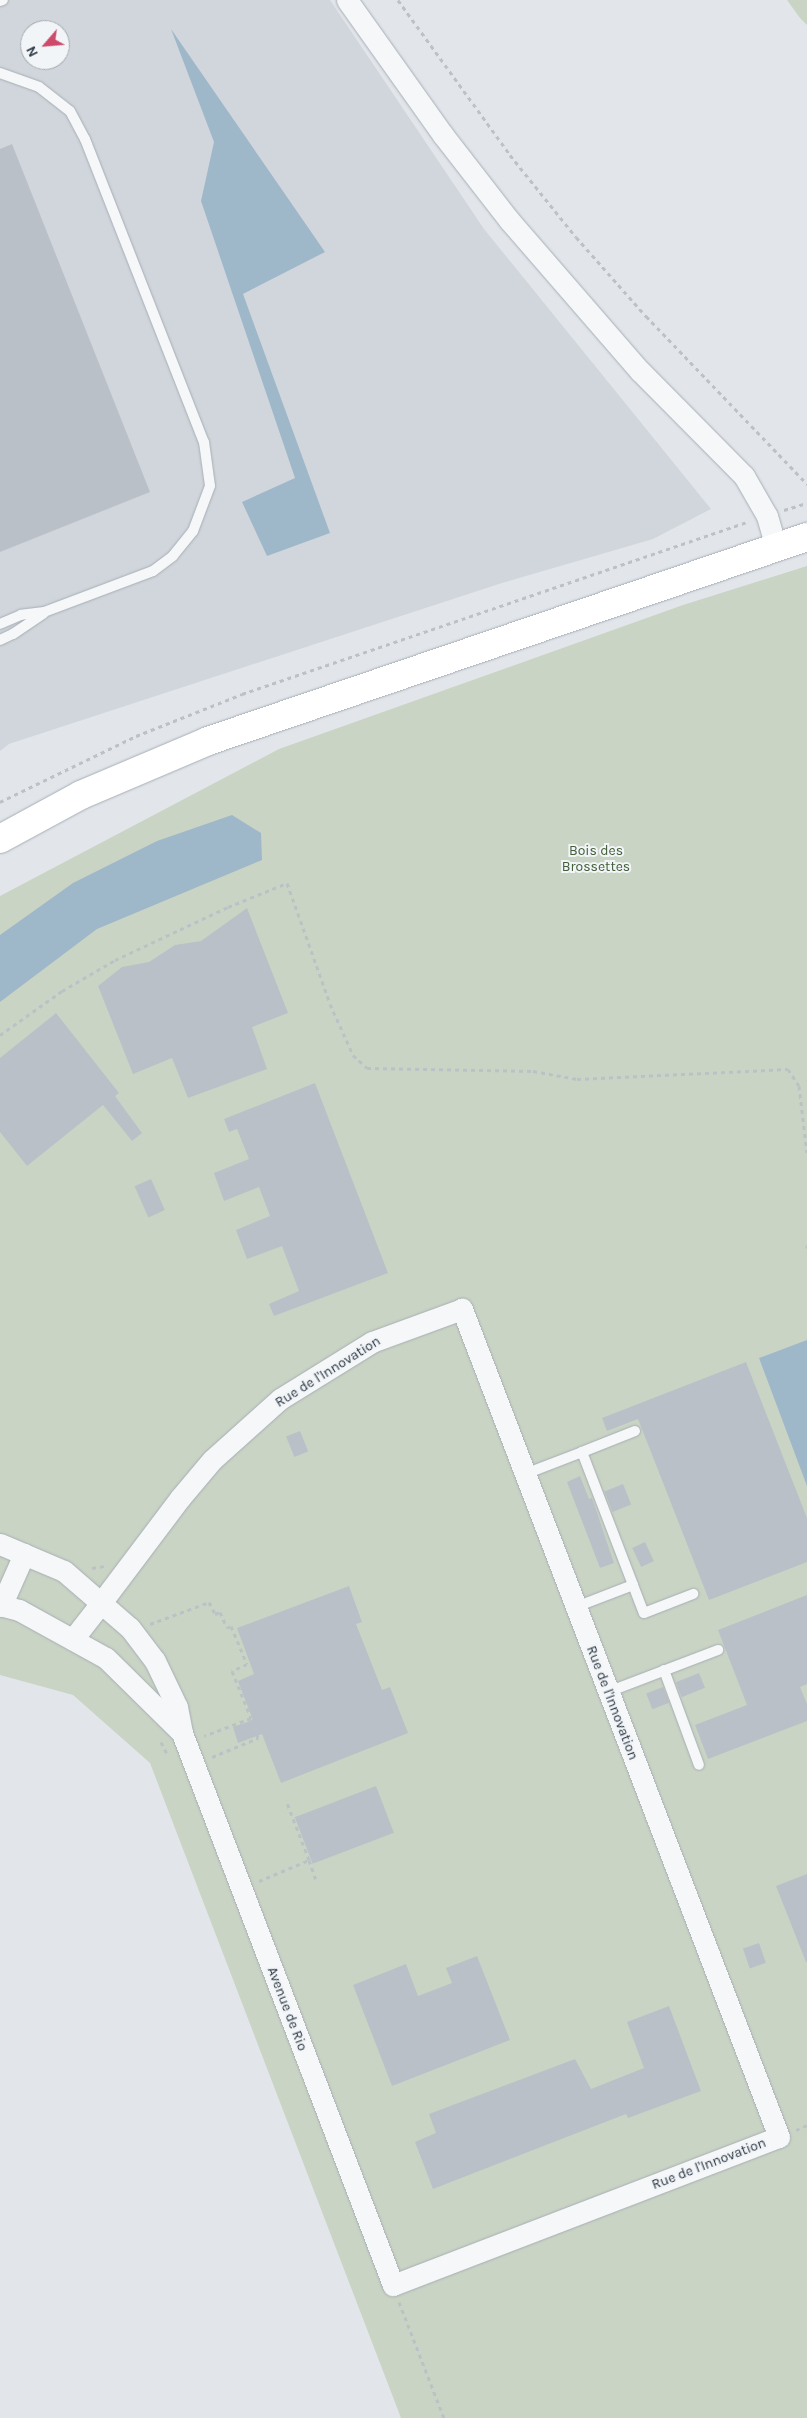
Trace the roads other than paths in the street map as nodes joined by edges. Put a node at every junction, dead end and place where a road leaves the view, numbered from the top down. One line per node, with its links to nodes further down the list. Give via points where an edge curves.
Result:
1 (347, 0): 4 (street, via 443,135 510,220 640,371 744,476 768,516)
2 (0, 73): 5 (lane, via 39,86 70,111 85,139 204,442 210,486 192,531 173,556 153,571)
3 (807, 537): 4 (main road)
4 (776, 547): 8 (main road, via 208,741 80,795)
5 (44, 612): 6 (lane); 7 (lane)
6 (0, 624)
7 (0, 640)
8 (0, 838)
9 (635, 1431): 10 (lane)
10 (582, 1452): 11 (lane); 14 (lane)
11 (525, 1474): 16 (street, Rue de l'Innovation, via 462,1309 372,1342 280,1399 212,1460); 18 (street, Rue de l'Innovation)
12 (0, 1544): 13 (street, Avenue de Rio)
13 (24, 1554): 16 (street, Avenue de Rio); 17 (street, Avenue de Rio)
14 (633, 1585): 15 (lane, via 644,1613); 18 (lane)
15 (693, 1594)
16 (107, 1595): 19 (street); 23 (street, Avenue de Rio, via 155,1661)
17 (1, 1606): 19 (street, Avenue de Rio, via 19,1610)
18 (576, 1607): 22 (street, Rue de l'Innovation)
19 (73, 1639): 23 (street, Avenue de Rio, via 106,1658)
20 (718, 1650): 21 (lane)
21 (664, 1670): 22 (lane); 24 (lane)
22 (608, 1692): 25 (street, Rue de l'Innovation, via 779,2137)
23 (191, 1735): 25 (street, Avenue de Rio)
24 (699, 1766)
25 (393, 2285)

